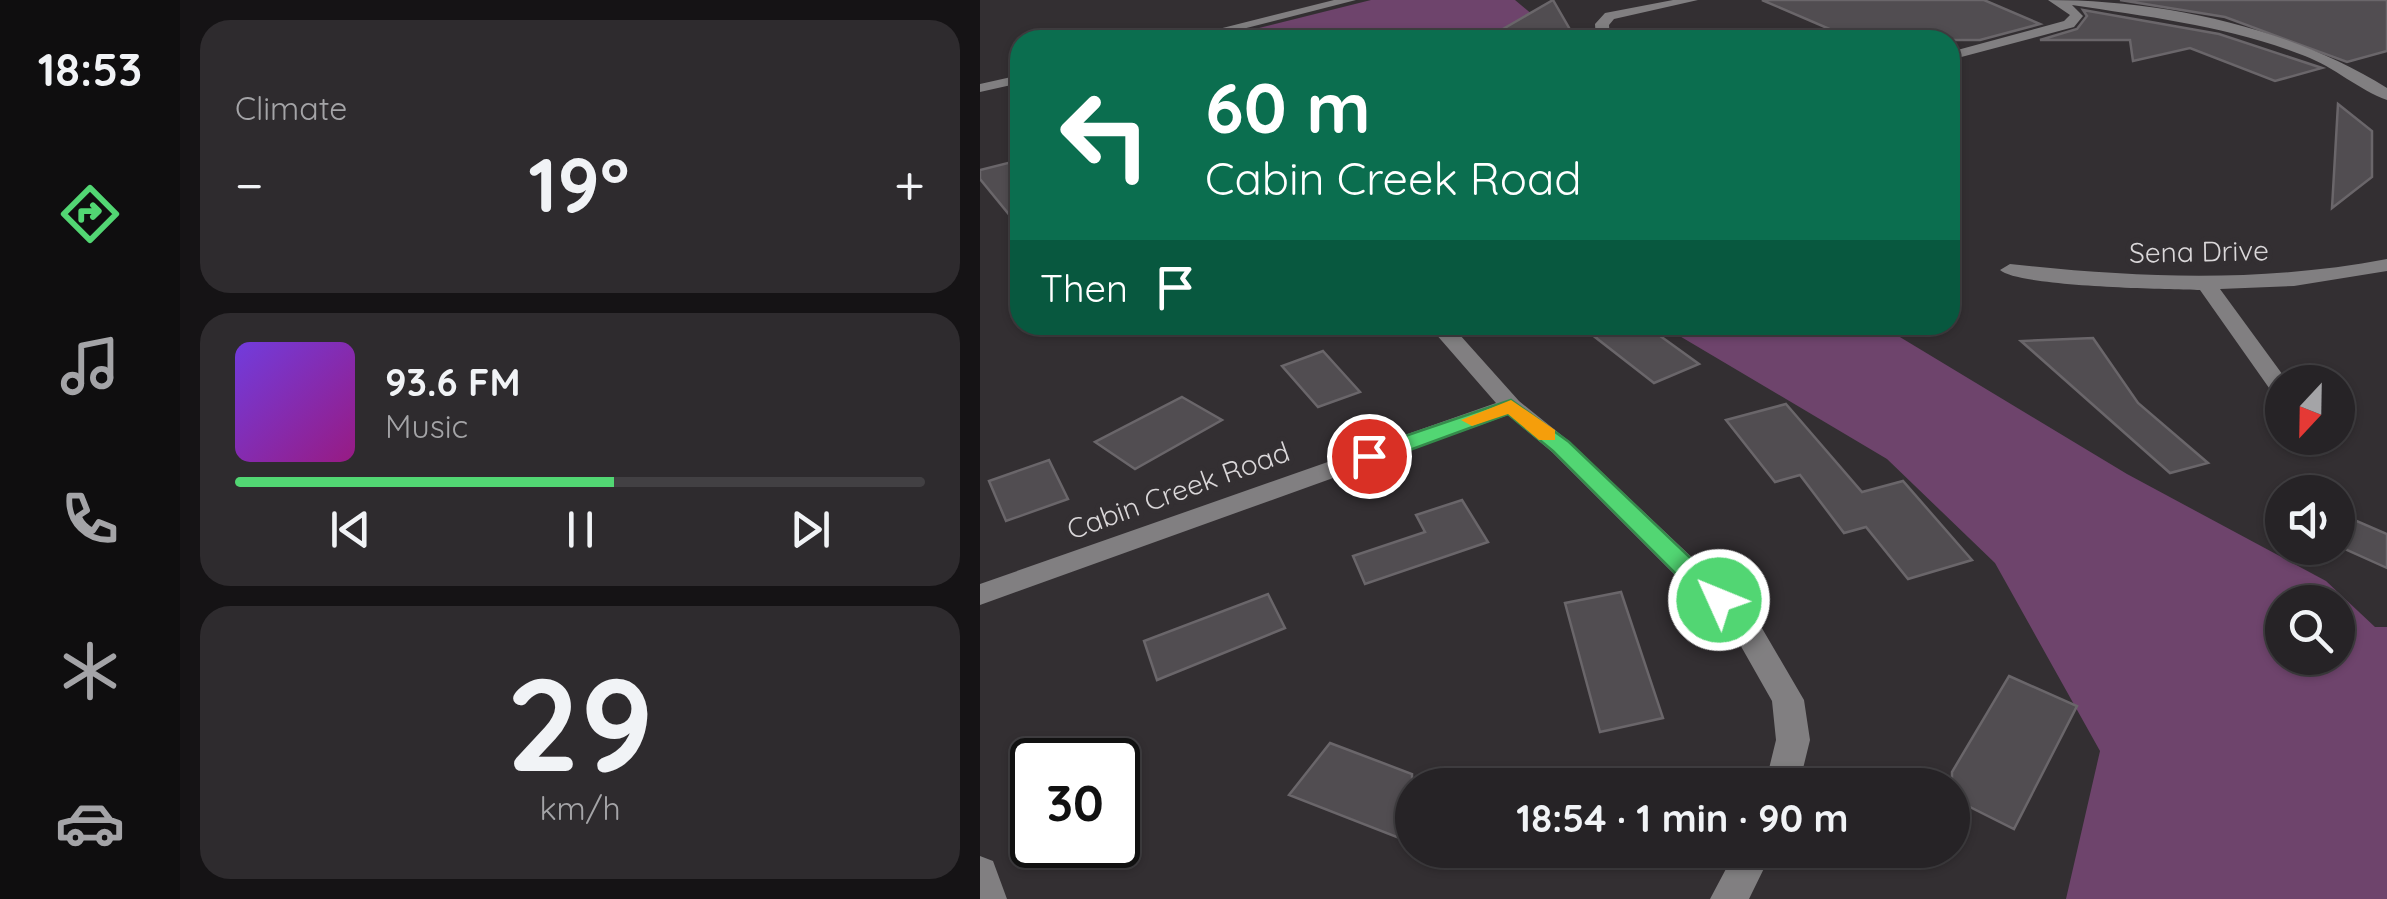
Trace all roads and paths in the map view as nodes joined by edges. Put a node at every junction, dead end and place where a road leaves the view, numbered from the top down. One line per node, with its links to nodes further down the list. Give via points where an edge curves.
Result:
1 (1350, 0): 5 (street)
2 (1692, 0): 6 (street, via 1620,12)
3 (2054, 0): 7 (street, via 2075,12 2069,24)
4 (2067, 0): 10 (street, via 2210,24 2299,49)
5 (1238, 30)
6 (1602, 30)
7 (1960, 53)
8 (1010, 81): 9 (street)
9 (980, 88)
10 (2387, 95)
11 (2387, 264): 13 (street, Sena Drive)
12 (2010, 270): 13 (street, Sena Drive)
13 (2206, 284): 15 (street)
14 (1448, 335): 16 (street)
15 (2265, 366)
16 (1511, 406): 17 (street, Cabin Creek Road); 18 (street, via 1561,446 1745,626 1788,700 1793,740)
17 (980, 595)
18 (1786, 768)
19 (1745, 868): 22 (street)
20 (980, 873): 21 (street)
21 (988, 899)
22 (1728, 899)

